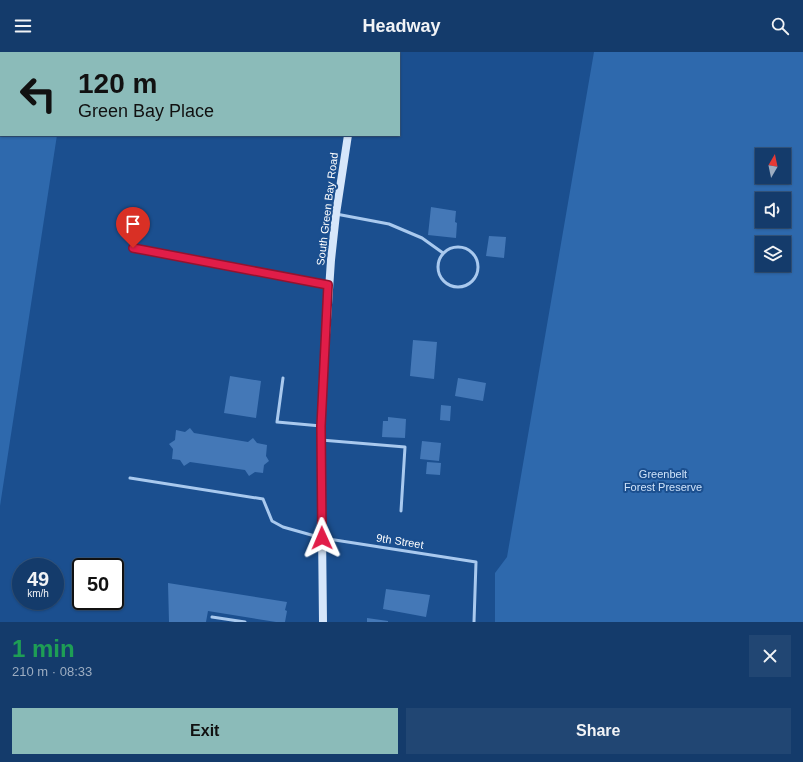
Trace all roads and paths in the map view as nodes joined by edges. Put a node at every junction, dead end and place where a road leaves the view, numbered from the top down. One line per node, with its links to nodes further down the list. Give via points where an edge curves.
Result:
1 (348, 136): 2 (main road, South Green Bay Road)
2 (336, 214): 4 (lane, via 389,224 422,238); 5 (main road, South Green Bay Road)
3 (133, 248): 5 (street)
4 (443, 253): 4 (lane, via 454,247 466,248 472,252 478,263 473,280 460,287 447,284 438,273 439,259)
5 (328, 285): 7 (main road, South Green Bay Road)
6 (283, 378): 7 (lane, via 277,422)
7 (321, 426): 8 (main road, South Green Bay Road)
8 (321, 440): 10 (lane, via 405,447); 11 (main road, South Green Bay Road)
9 (130, 478): 11 (lane, 9th Street, via 263,499 272,521 283,527)
10 (401, 511)
11 (322, 538): 14 (main road, South Green Bay Road); 15 (lane, 9th Street, via 476,562)
12 (212, 617): 13 (lane)
13 (245, 622)
14 (323, 622)
15 (474, 622)

